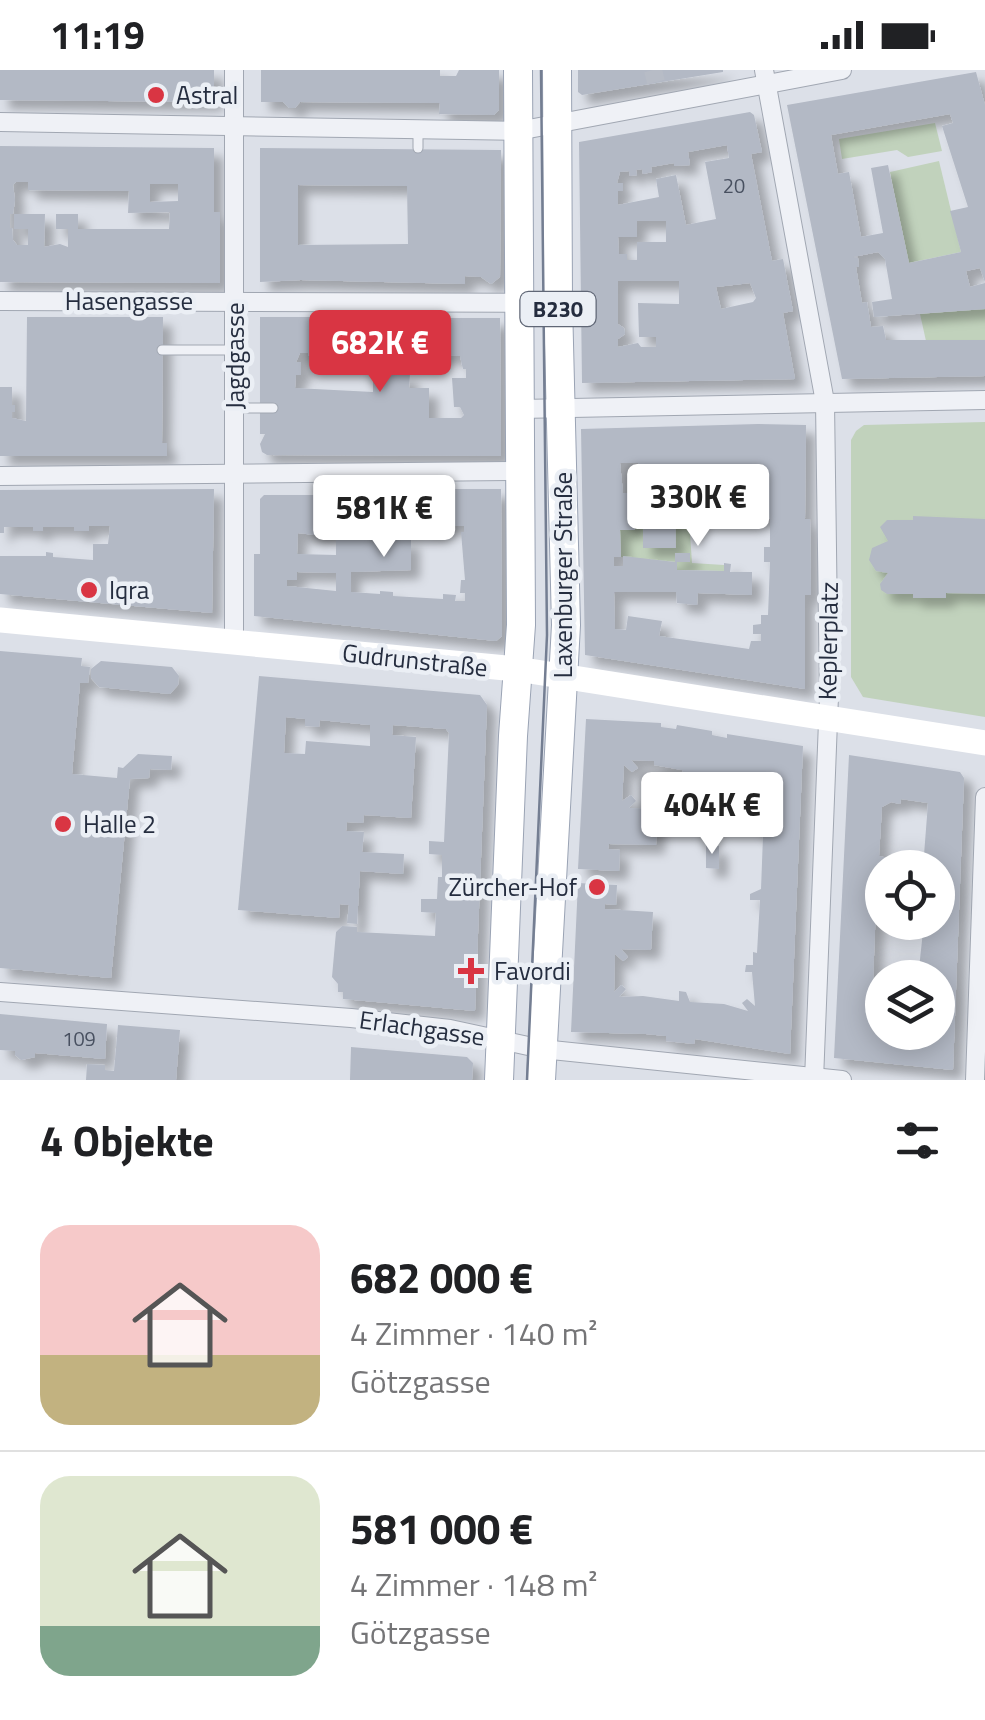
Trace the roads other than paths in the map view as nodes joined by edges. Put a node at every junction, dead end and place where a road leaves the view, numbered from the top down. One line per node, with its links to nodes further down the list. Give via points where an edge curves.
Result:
1 (234, 70): 10 (street, Jagdgasse)
2 (518, 70): 11 (main road, Laxenburger Straße / B230)
3 (558, 70): 9 (main road, Laxenburger Straße / B230)
4 (842, 70): 5 (street)
5 (765, 76): 7 (street); 19 (street, Keplerplatz)
6 (656, 82): 7 (street)
7 (660, 102): 9 (street)
8 (0, 122): 10 (street)
9 (558, 123): 11 (street); 15 (main road, Laxenburger Straße / B230)
10 (234, 126): 11 (street, via 418,139); 13 (street, Jagdgasse)
11 (518, 131): 14 (main road, Laxenburger Straße / B230)
12 (0, 300): 13 (street, Hasengasse)
13 (235, 302): 14 (street, Hasengasse); 17 (street, Jagdgasse)
14 (520, 304): 15 (street, Hasengasse); 23 (main road, Laxenburger Straße / B230)
15 (558, 304): 22 (main road, Laxenburger Straße / B230)
16 (162, 350): 17 (lane)
17 (235, 350): 20 (street, Jagdgasse)
18 (985, 400): 19 (street)
19 (826, 402): 22 (street); 31 (street, Keplerplatz)
20 (234, 408): 21 (lane); 25 (street, Jagdgasse)
21 (273, 408)
22 (562, 408): 23 (street); 30 (main road, Laxenburger Straße / B230)
23 (520, 409): 24 (main road, Laxenburger Straße / B230)
24 (520, 471): 25 (street); 29 (main road, Laxenburger Straße / B230)
25 (234, 472): 26 (street); 28 (street, Jagdgasse)
26 (0, 476)
27 (0, 620): 28 (main road, Gudrunstraße)
28 (234, 642): 29 (main road, Gudrunstraße)
29 (518, 669): 30 (main road, Gudrunstraße); 35 (main road, Laxenburger Straße / B230)
30 (562, 676): 31 (main road, Gudrunstraße); 36 (main road, Laxenburger Straße / B230)
31 (826, 720): 32 (main road, Keplerplatz); 37 (street)
32 (985, 743)
33 (985, 797): 41 (street)
34 (0, 992): 35 (street, Erlachgasse, via 351,1018)
35 (501, 1039): 36 (street, Erlachgasse); 38 (main road, Laxenburger Straße / B230)
36 (542, 1049): 37 (street, Erlachgasse); 39 (main road, Laxenburger Straße / B230)
37 (814, 1078): 40 (street, Erlachgasse)
38 (500, 1080)
39 (541, 1080)
40 (842, 1080)
41 (975, 1080)

